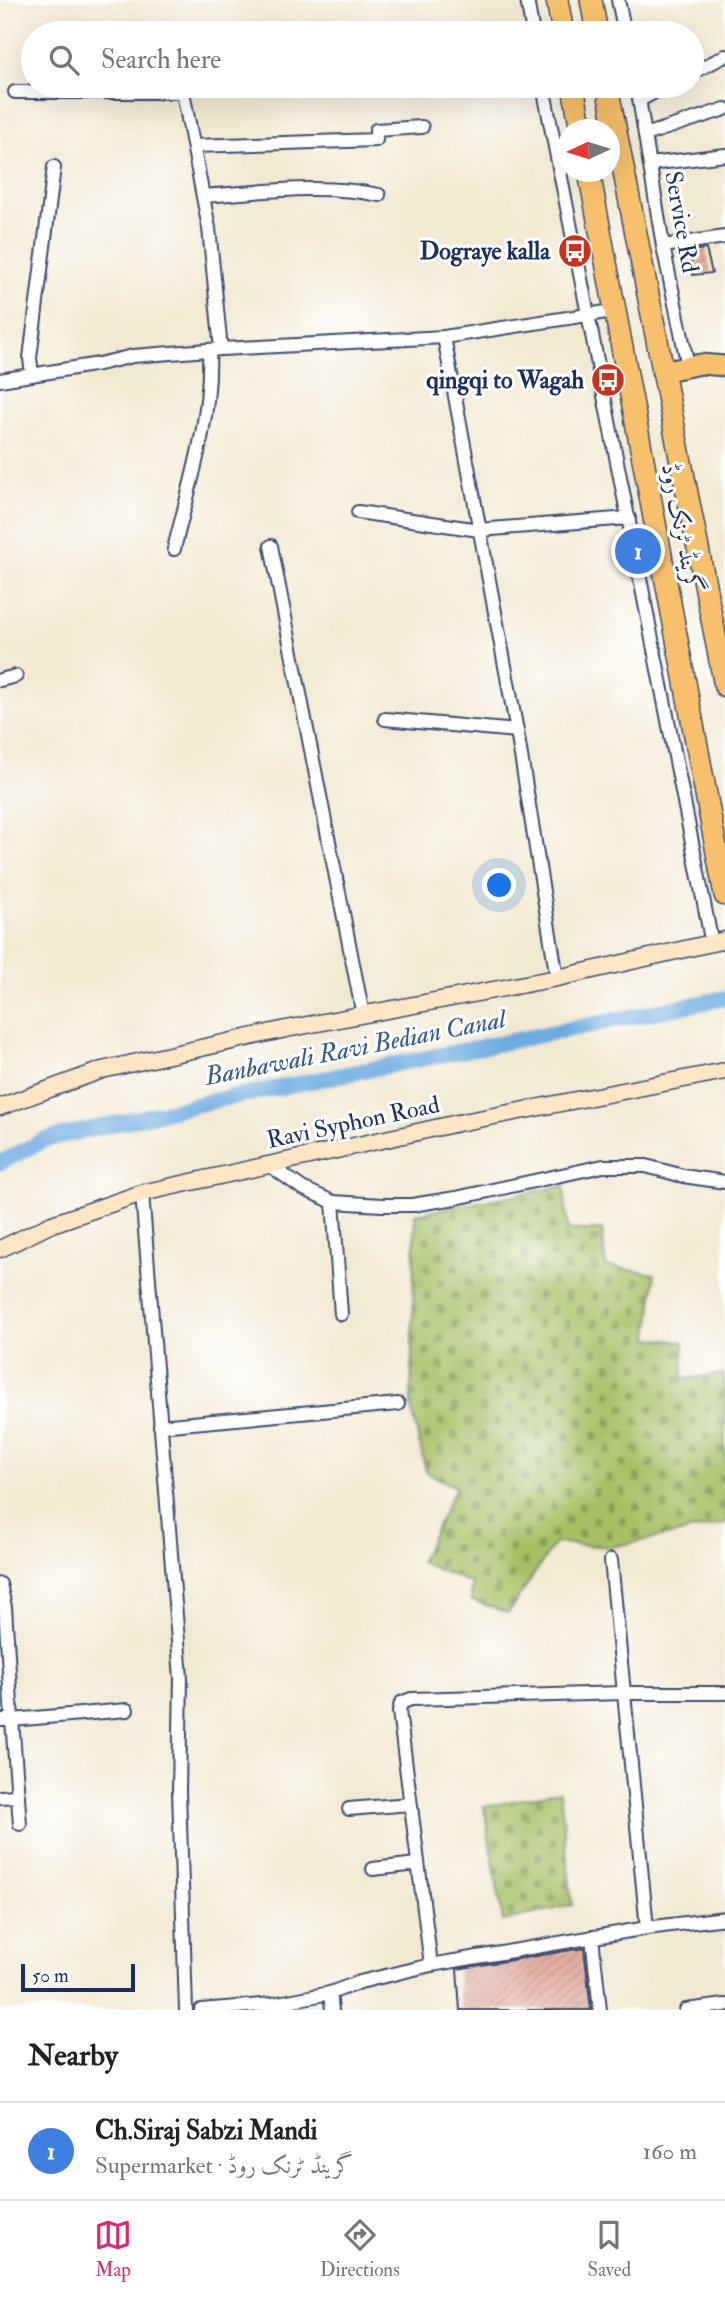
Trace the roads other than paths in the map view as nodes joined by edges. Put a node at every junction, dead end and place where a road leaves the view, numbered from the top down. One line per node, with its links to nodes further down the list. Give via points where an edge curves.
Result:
1 (527, 0): 5 (street)
2 (557, 0): 6 (highway)
3 (619, 2): 4 (street); 7 (street)
4 (592, 5)
5 (531, 21)
6 (561, 21)
7 (623, 21)
8 (725, 56): 9 (street)
9 (704, 67)
10 (15, 92): 11 (street)
11 (21, 92)
12 (184, 98): 22 (street)
13 (545, 98): 32 (street)
14 (575, 98): 19 (highway)
15 (609, 98): 37 (highway, گرینڈ ٹرنک روڈ)
16 (644, 98): 17 (street)
17 (640, 100): 21 (street, Service Rd)
18 (725, 108): 21 (street)
19 (579, 119)
20 (422, 127): 22 (street, via 376,130 376,140)
21 (645, 135): 24 (street, Service Rd)
22 (194, 146): 28 (street)
23 (725, 155): 24 (street)
24 (650, 164): 30 (street, Service Rd)
25 (54, 167): 38 (street, via 30,358)
26 (591, 182): 31 (highway, گرینڈ ٹرنک روڈ)
27 (379, 195): 28 (street, via 317,188)
28 (203, 196): 34 (street)
29 (725, 237): 30 (street)
30 (663, 246): 35 (street, Service Rd)
31 (613, 311): 32 (street); 50 (highway, گرینڈ ٹرنک روڈ)
32 (587, 316): 33 (street); 41 (street)
33 (443, 337): 34 (street); 42 (street)
34 (215, 349): 38 (street, via 134,356); 44 (street, via 200,444)
35 (688, 366): 36 (main road); 37 (main road)
36 (725, 366)
37 (662, 372): 47 (highway, گرینڈ ٹرنک روڈ)
38 (32, 375): 39 (street)
39 (0, 380)
40 (358, 512): 42 (street)
41 (629, 518): 42 (street); 51 (street)
42 (480, 530): 49 (street)
43 (271, 546): 53 (street)
44 (174, 549)
45 (16, 676): 46 (street)
46 (0, 680)
47 (725, 685)
48 (385, 719): 49 (street)
49 (517, 731): 52 (street)
50 (725, 895)
51 (718, 942): 52 (street)
52 (557, 978): 53 (street)
53 (363, 1015): 55 (street, via 102,1070)
54 (725, 1071): 56 (street, Ravi Syphon Road)
55 (0, 1107)
56 (268, 1164): 58 (street, Ravi Syphon Road); 59 (street, via 302,1188)
57 (725, 1182): 59 (street, via 646,1166 603,1166 412,1205)
58 (142, 1193): 60 (street, Ravi Syphon Road, via 52,1224); 63 (street)
59 (333, 1202): 61 (street)
60 (0, 1249)
61 (341, 1314)
62 (398, 1404): 63 (street)
63 (160, 1426): 83 (street, via 181,1678 179,1791)
64 (611, 1560): 66 (street)
65 (0, 1584): 69 (street, via 5,1607)
66 (623, 1693): 67 (street); 72 (street, via 411,1699 401,1703); 78 (street)
67 (725, 1693)
68 (127, 1710): 69 (street)
69 (6, 1720): 70 (street)
70 (18, 1796): 71 (street); 74 (street)
71 (0, 1797)
72 (410, 1804): 73 (street); 75 (street)
73 (349, 1809)
74 (20, 1824)
75 (417, 1864): 76 (street); 80 (street)
76 (373, 1869)
77 (725, 1918): 78 (street)
78 (647, 1928): 79 (street)
79 (592, 1937): 80 (street); 86 (street)
80 (431, 1965): 81 (street)
81 (330, 1993): 84 (street); 85 (street)
82 (725, 2005): 87 (street)
83 (186, 2010)
84 (201, 2010)
85 (332, 2010)
86 (600, 2010)
87 (687, 2010)

